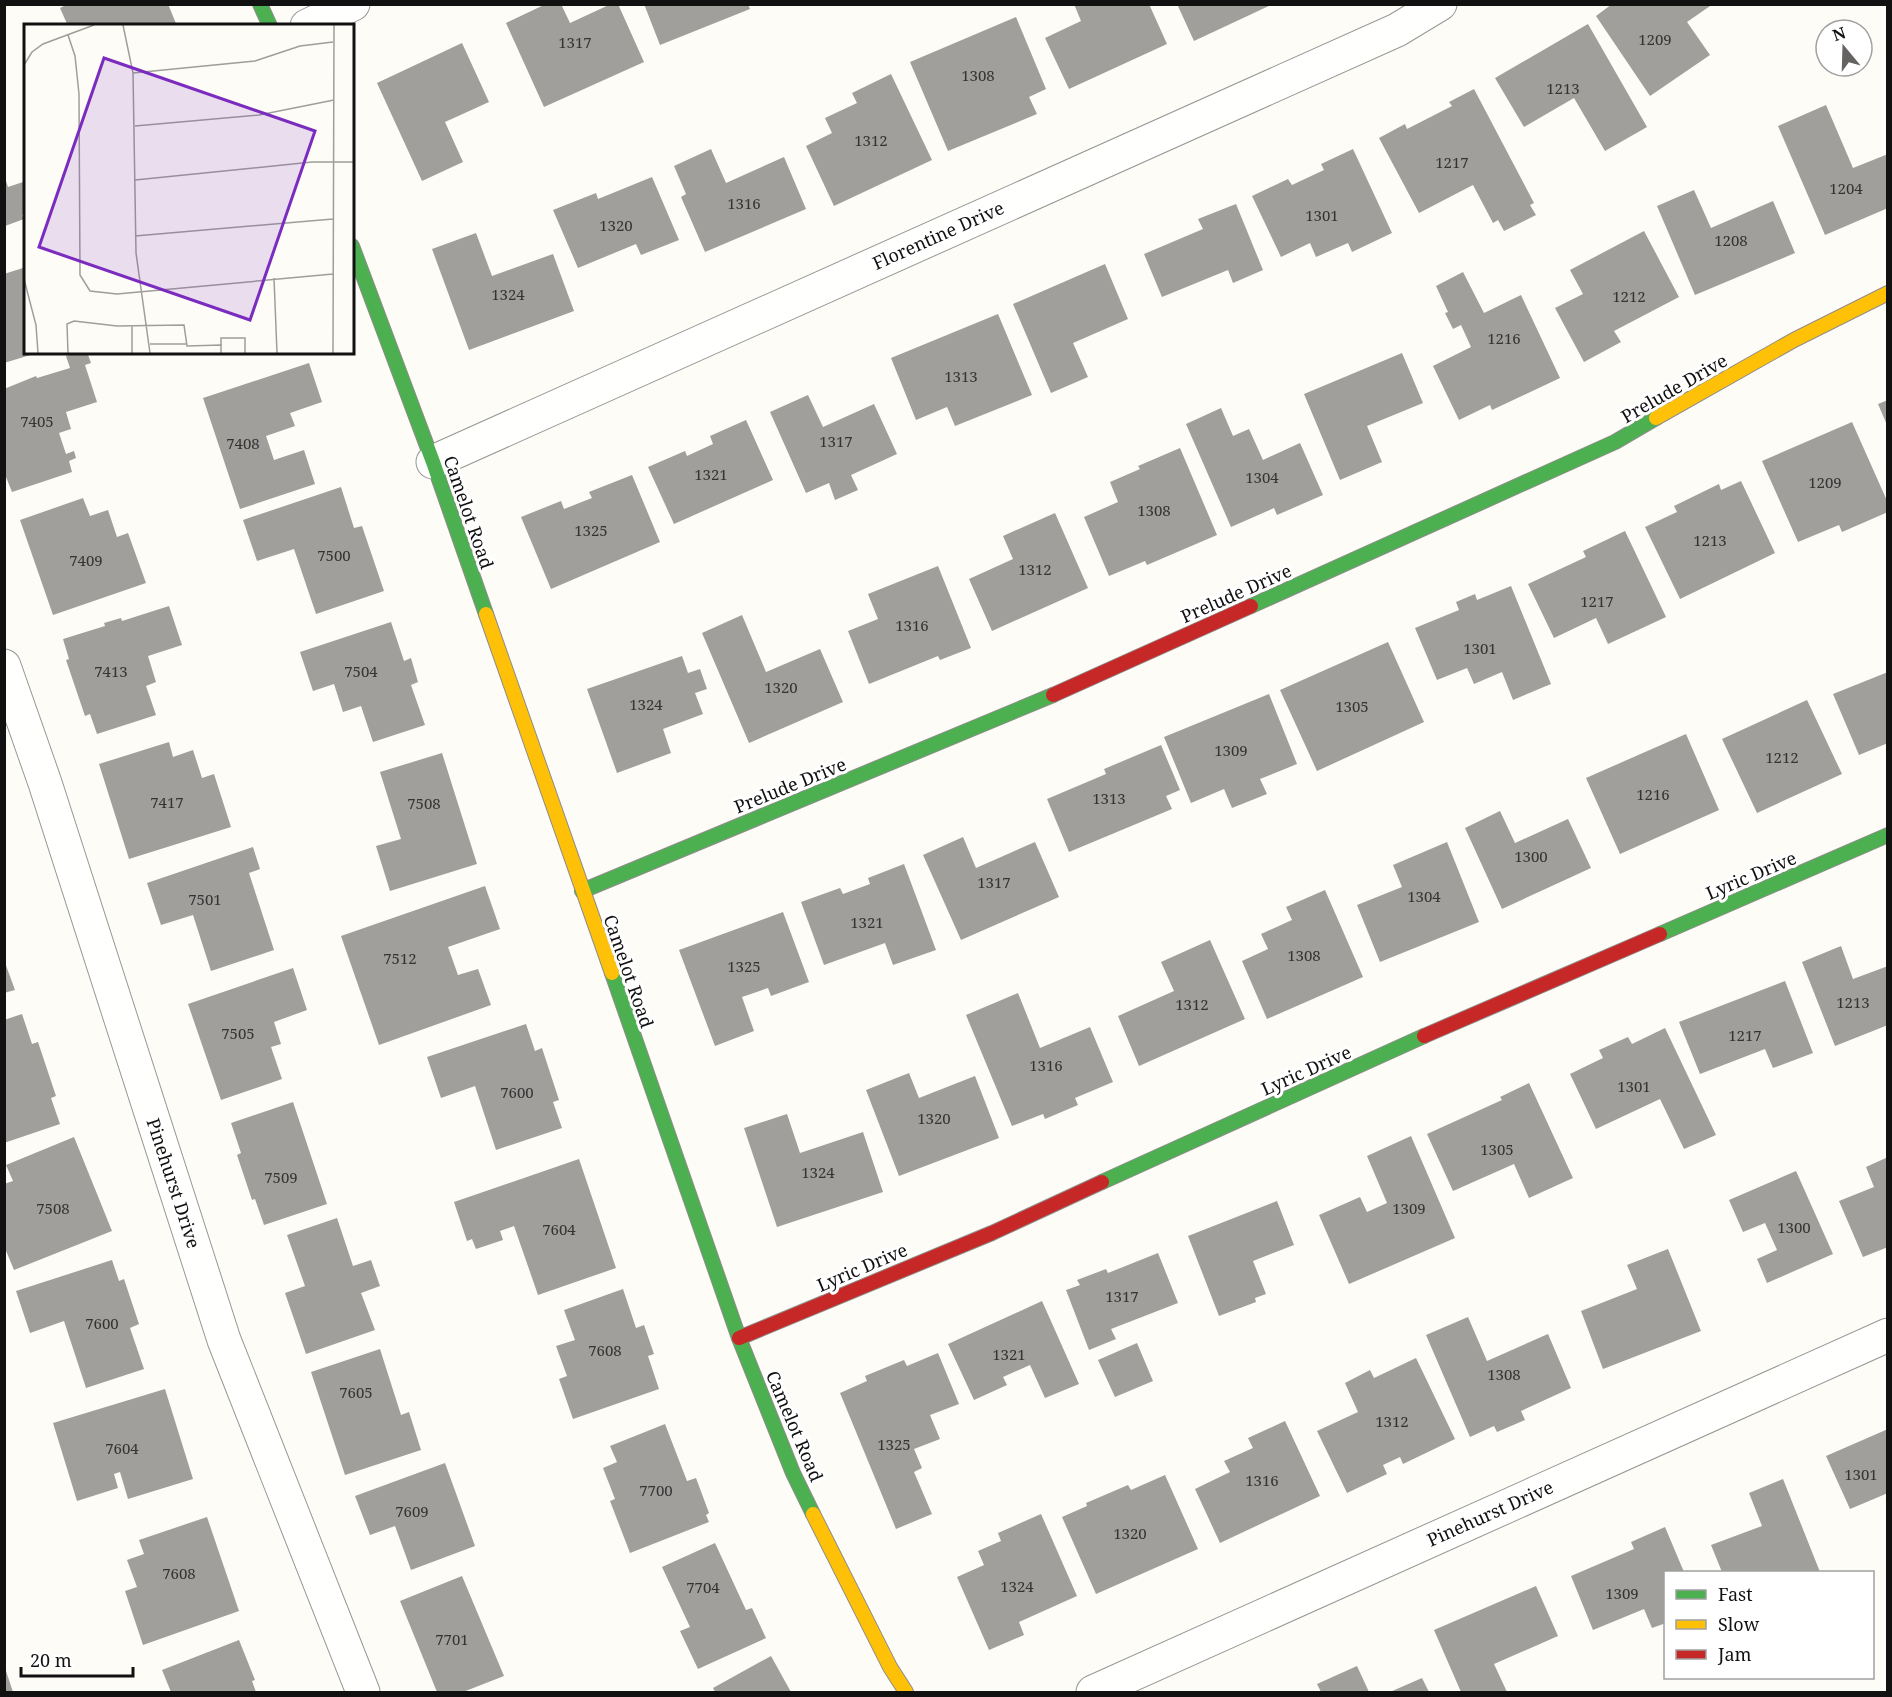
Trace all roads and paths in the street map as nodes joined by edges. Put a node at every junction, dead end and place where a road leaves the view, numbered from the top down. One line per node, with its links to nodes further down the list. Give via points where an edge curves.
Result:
1 (260, 4): 4 (street)
2 (352, 4): 5 (street)
3 (1440, 4): 8 (street, Florentine Drive, via 1397,30)
4 (269, 24)
5 (311, 24)
6 (354, 251): 8 (street, Camelot Road)
7 (1887, 293): 11 (street, Prelude Drive, via 1794,340 1615,442 1035,703)
8 (432, 462): 11 (street, Camelot Road)
9 (4, 666): 14 (street, Pinehurst Drive, via 224,1340)
10 (1887, 835): 13 (street, Lyric Drive, via 1370,1060 992,1233)
11 (582, 891): 13 (street, Camelot Road)
12 (1887, 1335): 16 (street, Pinehurst Drive)
13 (739, 1338): 15 (street, Camelot Road, via 793,1473)
14 (363, 1692)
15 (906, 1692)
16 (1093, 1692)

